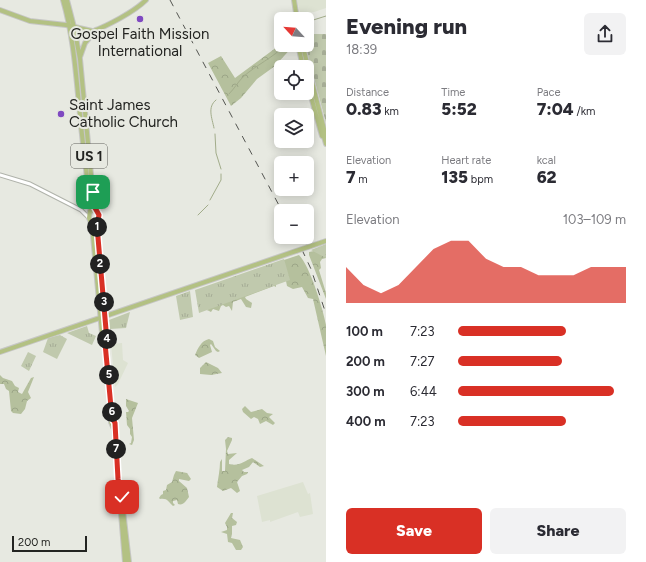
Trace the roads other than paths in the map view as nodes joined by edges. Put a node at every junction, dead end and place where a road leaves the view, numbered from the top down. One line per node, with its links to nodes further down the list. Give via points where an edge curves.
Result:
1 (63, 0): 7 (main road, US 1)
2 (67, 0): 8 (main road, US 1)
3 (146, 0): 9 (main road, via 127,14)
4 (294, 0): 6 (main road)
5 (0, 10): 7 (main road, via 30,21)
6 (296, 12)
7 (70, 26): 8 (main road); 17 (main road, US 1, via 86,178)
8 (74, 27): 9 (main road, via 87,33); 11 (main road, US 1)
9 (94, 31): 11 (main road, via 85,43)
10 (304, 52): 13 (main road)
11 (80, 59): 17 (main road, US 1)
12 (312, 100): 13 (main road)
13 (324, 137): 14 (main road)
14 (326, 144)
15 (0, 175): 16 (street, via 30,184)
16 (81, 210): 17 (street); 18 (street)
17 (92, 210): 18 (main road, US 1); 19 (main road, US 1, via 99,215)
18 (90, 219): 19 (main road); 21 (main road, US 1)
19 (97, 221): 21 (main road, US 1)
20 (326, 241): 21 (main road, bridge)
21 (103, 317): 22 (main road); 23 (main road, US 1, via 112,418 115,423)
22 (0, 352)
23 (118, 479): 24 (main road, US 1); 25 (main road, US 1, via 122,491)
24 (125, 562)
25 (129, 562)

